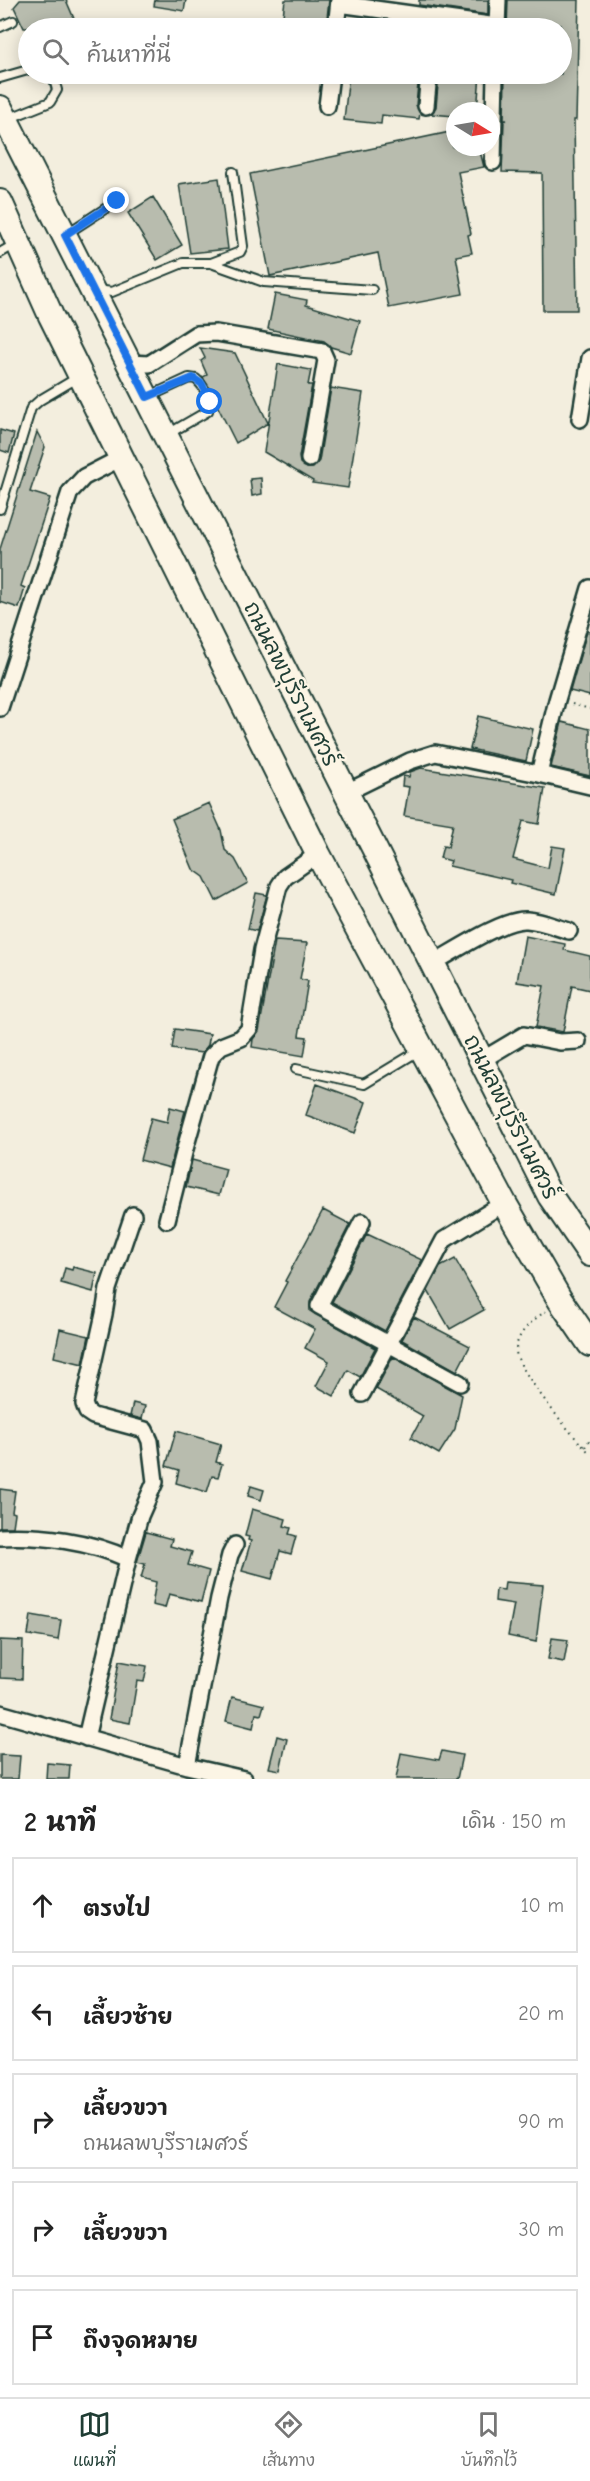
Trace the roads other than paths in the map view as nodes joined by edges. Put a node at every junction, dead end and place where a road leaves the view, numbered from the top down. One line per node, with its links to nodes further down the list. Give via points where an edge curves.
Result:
1 (498, 0): 5 (street)
2 (339, 2): 3 (street); 4 (street)
3 (337, 18)
4 (412, 18)
5 (497, 18)
6 (13, 21): 7 (lane)
7 (0, 27)
8 (18, 73): 9 (lane)
9 (0, 78)
10 (55, 84): 16 (lane, via 57,90 50,102)
11 (330, 84): 14 (street)
12 (428, 84): 15 (street)
13 (495, 84): 17 (street)
14 (327, 106)
15 (426, 106)
16 (3, 114): 21 (main road, ถนนลพบุรีราเมศวร์)
17 (493, 162)
18 (233, 172): 23 (lane, via 243,246 240,252)
19 (117, 201): 21 (lane)
20 (0, 202): 22 (main road, ถนนลพบุรีราเมศวร์)
21 (65, 235): 24 (main road, ถนนลพบุรีราเมศวร์)
22 (9, 248): 28 (main road, ถนนลพบุรีราเมศวร์, via 51,316)
23 (211, 263): 24 (lane, via 183,263 112,292); 25 (lane, via 264,282)
24 (93, 289): 27 (main road, ถนนลพบุรีราเมศวร์)
25 (372, 290)
26 (590, 358): 30 (street)
27 (130, 363): 29 (main road, ถนนลพบุรีราเมศวร์); 33 (street, via 149,364 196,334 216,333 322,351 326,360)
28 (81, 375): 32 (main road, ถนนลพบุรีราเมศวร์); 34 (lane, via 31,408)
29 (147, 397): 31 (main road, ถนนลพบุรีราเมศวร์); 31 (lane, via 189,378 202,384 210,402 208,411)
30 (580, 419)
31 (166, 435): 39 (main road, ถนนลพบุรีราเมศวร์)
32 (121, 458): 36 (street, via 84,477 70,492); 40 (main road, ถนนลพบุรีราเมศวร์)
33 (309, 459)
34 (0, 509)
35 (590, 588): 37 (street)
36 (0, 708)
37 (539, 774): 38 (street); 39 (street, via 435,753)
38 (590, 786)
39 (345, 793): 42 (main road, ถนนลพบุรีราเมศวร์)
40 (318, 854): 44 (main road, ถนนลพบุรีราเมศวร์); 49 (street, via 285,877 279,886 262,950 251,1023 241,1038 220,1046 211,1056)
41 (569, 931): 42 (street, via 519,920)
42 (433, 963): 45 (main road, ถนนลพบุรีราเมศวร์)
43 (578, 1041): 45 (street, via 524,1035)
44 (422, 1049): 46 (lane, via 364,1084); 47 (main road, ถนนลพบุรีราเมศวร์)
45 (482, 1060): 51 (main road, ถนนลพบุรีราเมศวร์, via 550,1196)
46 (296, 1069)
47 (504, 1203): 52 (street, via 444,1240); 53 (main road, ถนนลพบุรีราเมศวร์)
48 (133, 1215): 58 (street, via 108,1289 84,1401 85,1409 93,1416 143,1428 149,1438 155,1482)
49 (168, 1220)
50 (362, 1222): 52 (street, via 319,1306)
51 (590, 1254)
52 (388, 1344): 54 (street); 55 (street)
53 (590, 1344)
54 (460, 1383)
55 (362, 1394)
56 (0, 1537): 58 (street, via 96,1546)
57 (235, 1545): 61 (street, via 219,1598)
58 (128, 1559): 60 (street)
59 (0, 1713): 60 (street)
60 (86, 1738): 61 (street)
61 (188, 1766): 62 (street)
62 (244, 1779)

